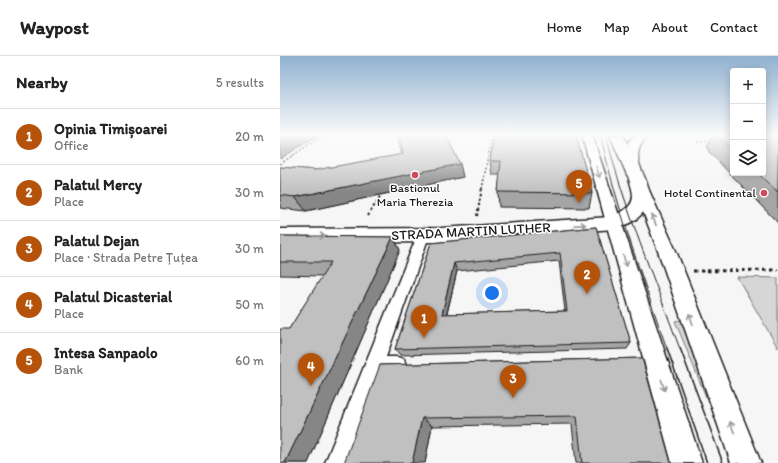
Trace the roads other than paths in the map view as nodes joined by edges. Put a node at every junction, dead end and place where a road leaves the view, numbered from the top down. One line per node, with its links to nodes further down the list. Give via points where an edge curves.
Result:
1 (593, 154): 5 (street, one-way to 5)
2 (625, 154): 4 (main road)
3 (630, 154): 4 (main road, STRADA MARTIN LUTHER)
4 (637, 180): 5 (main road, STRADA MARTIN LUTHER, via 641,200 638,208); 12 (street, one-way to 4)
5 (614, 223): 7 (main road, STRADA MARTIN LUTHER, one-way to 5); 11 (street, one-way to 11, via 645,360)
6 (280, 236): 7 (main road, STRADA MARTIN LUTHER, one-way to 7)
7 (423, 236): 9 (street)
8 (413, 365): 9 (street)
9 (374, 367): 10 (street)
10 (337, 463)
11 (687, 463)
12 (746, 463)

